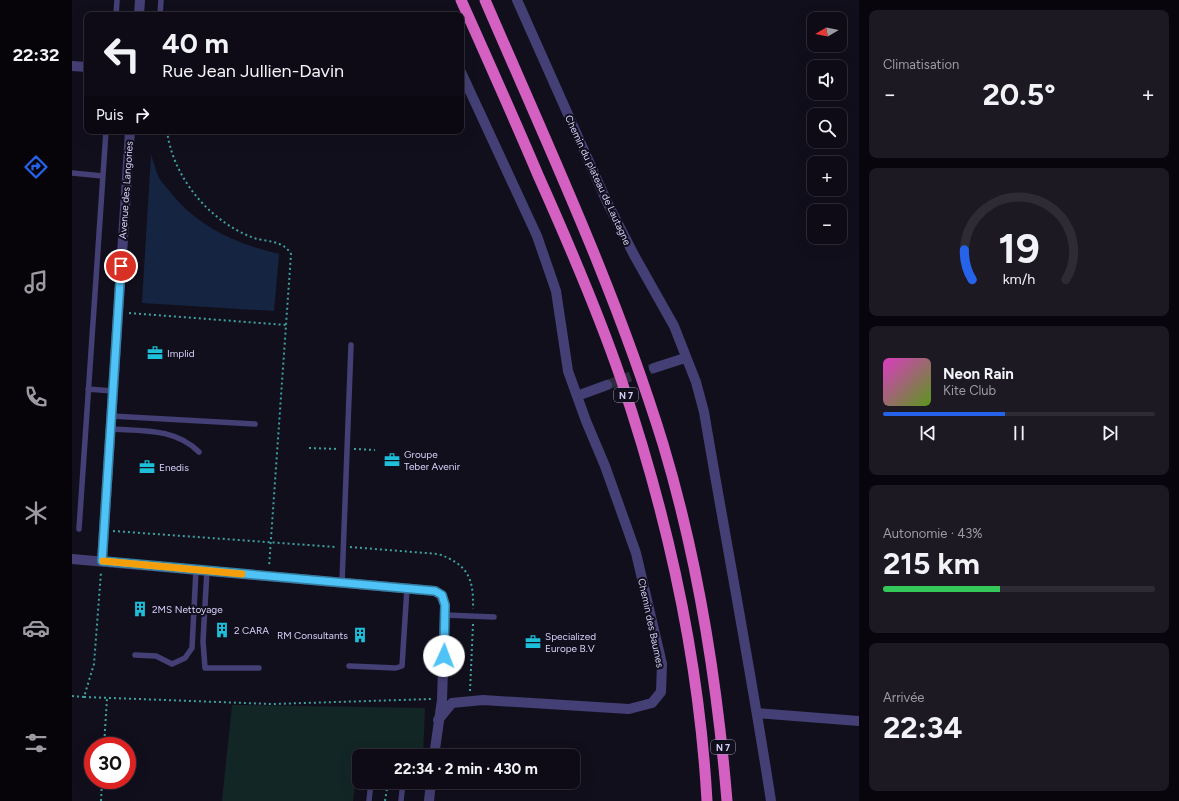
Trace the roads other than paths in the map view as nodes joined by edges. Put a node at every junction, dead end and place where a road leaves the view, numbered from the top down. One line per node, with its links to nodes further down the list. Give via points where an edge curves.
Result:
1 (117, 0): 7 (lane)
2 (140, 0): 8 (street)
3 (161, 0): 9 (lane)
4 (462, 0): 50 (highway, N 7, via 602,327 646,456 673,560 688,639 700,724)
5 (485, 0): 51 (highway, N 7, via 606,285 639,371 663,446 693,558 708,634)
6 (517, 0): 18 (street, Chemin du plateau de Lautagne, via 607,202 674,326)
7 (116, 12)
8 (139, 12)
9 (160, 12)
10 (72, 66): 11 (street)
11 (84, 67)
12 (464, 78): 23 (street, via 537,236 547,264 556,291 568,371)
13 (106, 134): 16 (lane)
14 (130, 134): 22 (street, Avenue des Langories)
15 (72, 173): 16 (lane)
16 (103, 176): 21 (lane)
17 (351, 345): 33 (lane)
18 (685, 358): 19 (street); 40 (street, via 696,382 704,412)
19 (654, 368)
20 (607, 385): 23 (street)
21 (88, 389): 22 (lane); 28 (lane)
22 (113, 391): 24 (street, Avenue des Langories)
23 (577, 396): 41 (street, Chemin des Baumes, via 636,553 662,664 661,692 652,704 629,709 483,700 452,703)
24 (111, 416): 25 (lane); 26 (street, Avenue des Langories)
25 (255, 424)
26 (111, 429): 27 (lane, via 174,435 190,442); 30 (street, Avenue des Langories)
27 (199, 452)
28 (79, 529)
29 (72, 559): 30 (street)
30 (102, 561): 31 (street)
31 (196, 570): 32 (street); 37 (lane, via 192,648 185,658 172,664 156,656)
32 (207, 570): 33 (street); 39 (lane, via 203,642 205,668)
33 (342, 583): 34 (street)
34 (407, 588): 35 (street, via 435,591 442,595); 38 (lane, via 402,666)
35 (445, 615): 36 (lane); 41 (street, via 442,700)
36 (494, 617)
37 (135, 655)
38 (349, 666)
39 (259, 668)
40 (757, 713): 42 (street); 52 (street)
41 (438, 720): 43 (street)
42 (859, 722)
43 (435, 749)
44 (370, 789): 47 (lane)
45 (402, 789): 48 (lane)
46 (430, 789): 49 (street)
47 (369, 801)
48 (401, 801)
49 (429, 801)
50 (707, 801)
51 (727, 801)
52 (771, 801)

